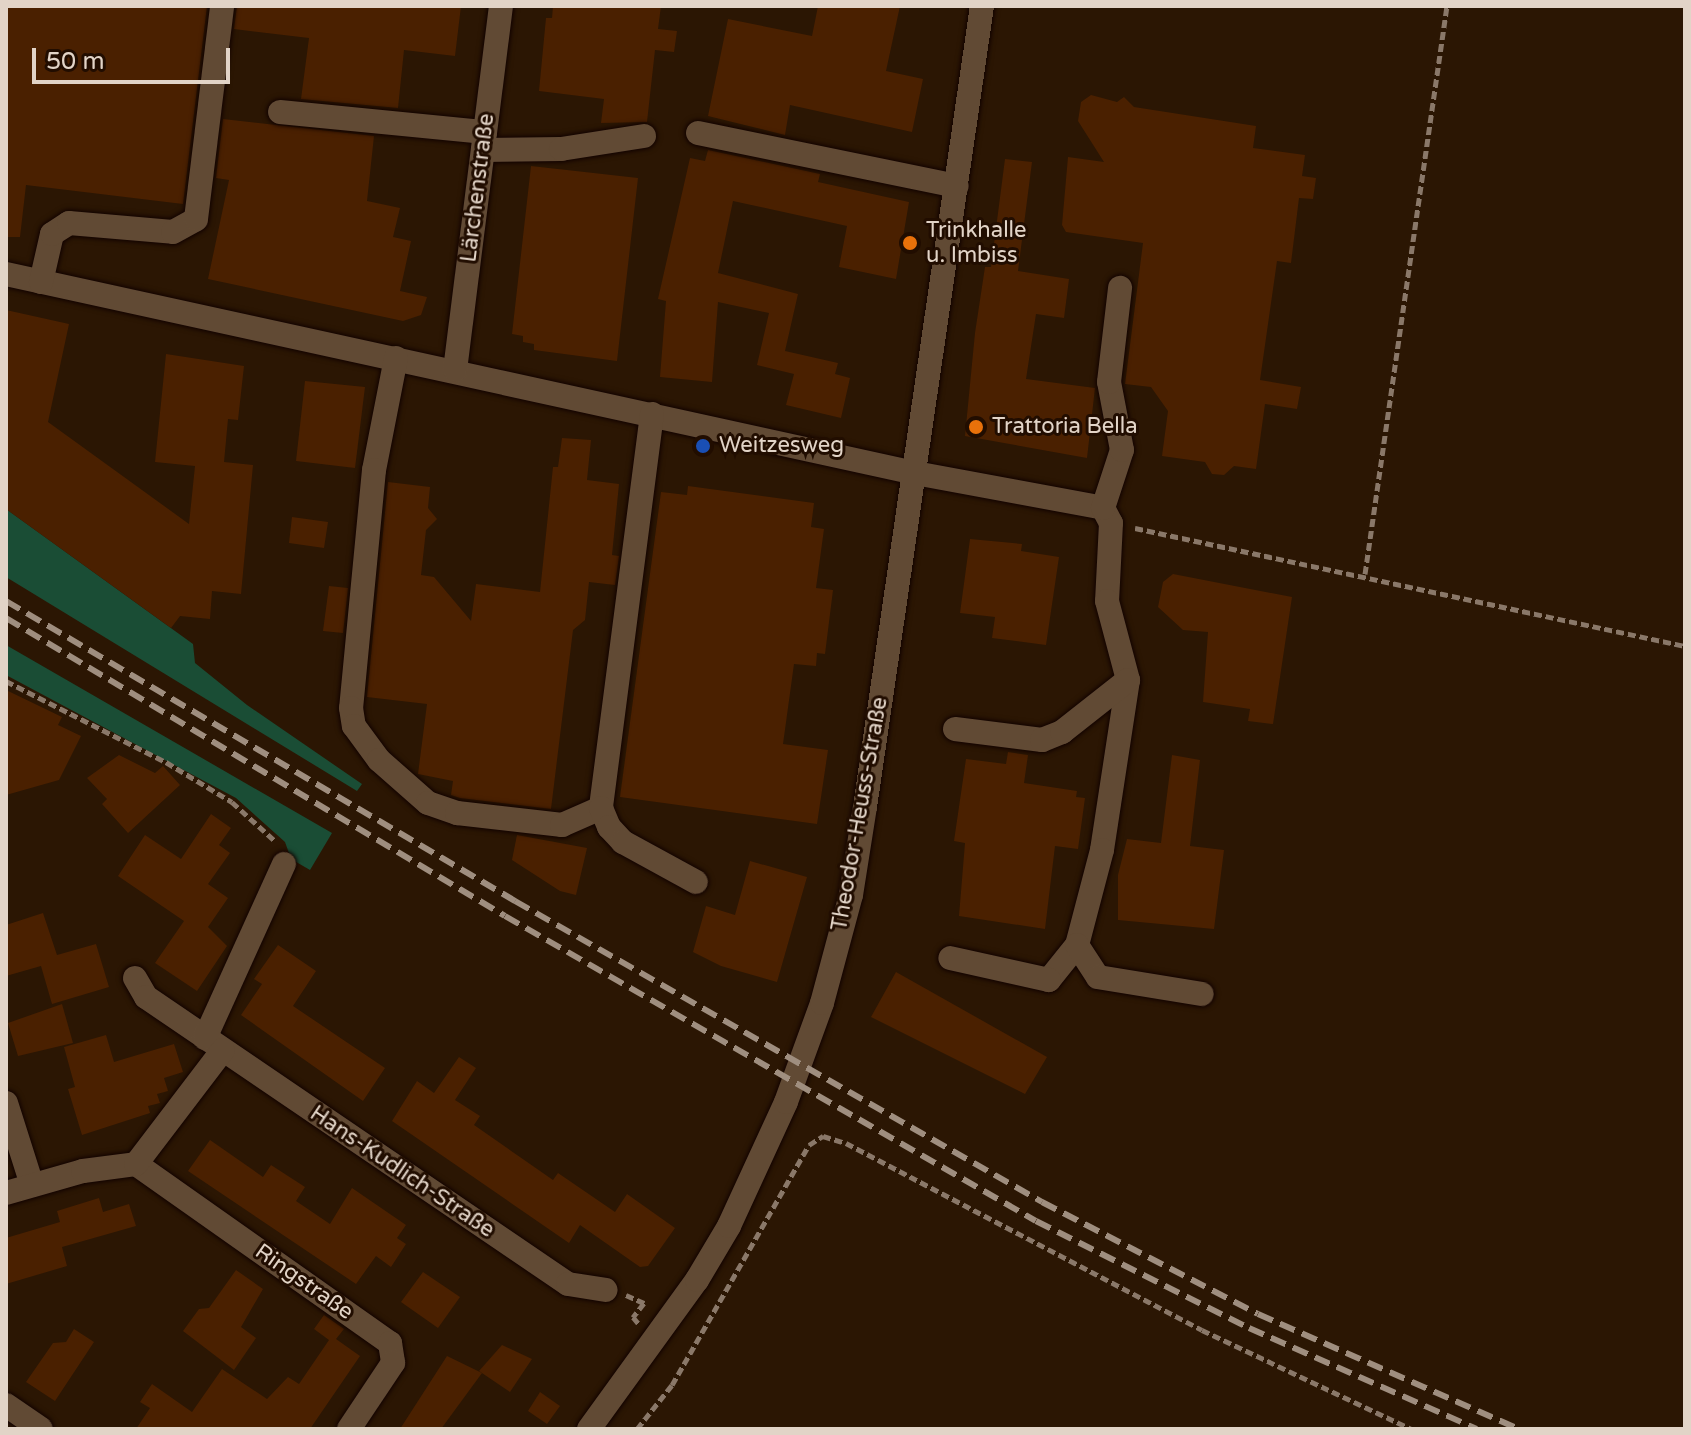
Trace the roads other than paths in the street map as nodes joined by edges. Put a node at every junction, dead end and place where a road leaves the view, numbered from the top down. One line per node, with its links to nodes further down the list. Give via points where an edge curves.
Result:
1 (222, 6): 10 (street, via 196,219 173,232 69,223 52,234)
2 (501, 6): 7 (street, Lärchenstraße)
3 (982, 6): 8 (street, Theodor-Heuss-Straße)
4 (280, 112): 7 (street)
5 (698, 133): 8 (street)
6 (644, 136): 7 (street, via 561,149)
7 (484, 141): 13 (street, Lärchenstraße)
8 (957, 186): 15 (street, Theodor-Heuss-Straße)
9 (6, 274): 10 (street)
10 (41, 282): 12 (street)
11 (1120, 288): 16 (street, via 1109,382 1122,450)
12 (396, 358): 13 (street); 19 (street, via 374,470 351,708 354,726 379,760 428,803 457,813 562,825)
13 (455, 370): 14 (street)
14 (652, 414): 15 (street); 19 (street)
15 (915, 473): 16 (street); 35 (street, Theodor-Heuss-Straße, via 851,895 822,1003 786,1102 729,1226 697,1280)
16 (1107, 515): 17 (street, via 1107,601)
17 (1128, 680): 18 (street, via 1062,732 1042,740); 22 (street, via 1102,850)
18 (955, 729)
19 (601, 808): 21 (street, via 623,842)
20 (284, 864): 26 (street)
21 (696, 882)
22 (1077, 945): 23 (street, via 1049,980); 25 (street, via 1098,977)
23 (950, 958)
24 (135, 978): 26 (street, Hans-Kudlich-Straße, via 146,997)
25 (1202, 994)
26 (214, 1044): 28 (street); 31 (street, Hans-Kudlich-Straße, via 568,1284)
27 (6, 1103): 29 (street)
28 (136, 1164): 29 (street); 34 (street, Ringstraße, via 390,1343 393,1363)
29 (32, 1185): 30 (street)
30 (6, 1193)
31 (606, 1290)
32 (6, 1405): 33 (street)
33 (41, 1429)
34 (349, 1429)
35 (589, 1429)

